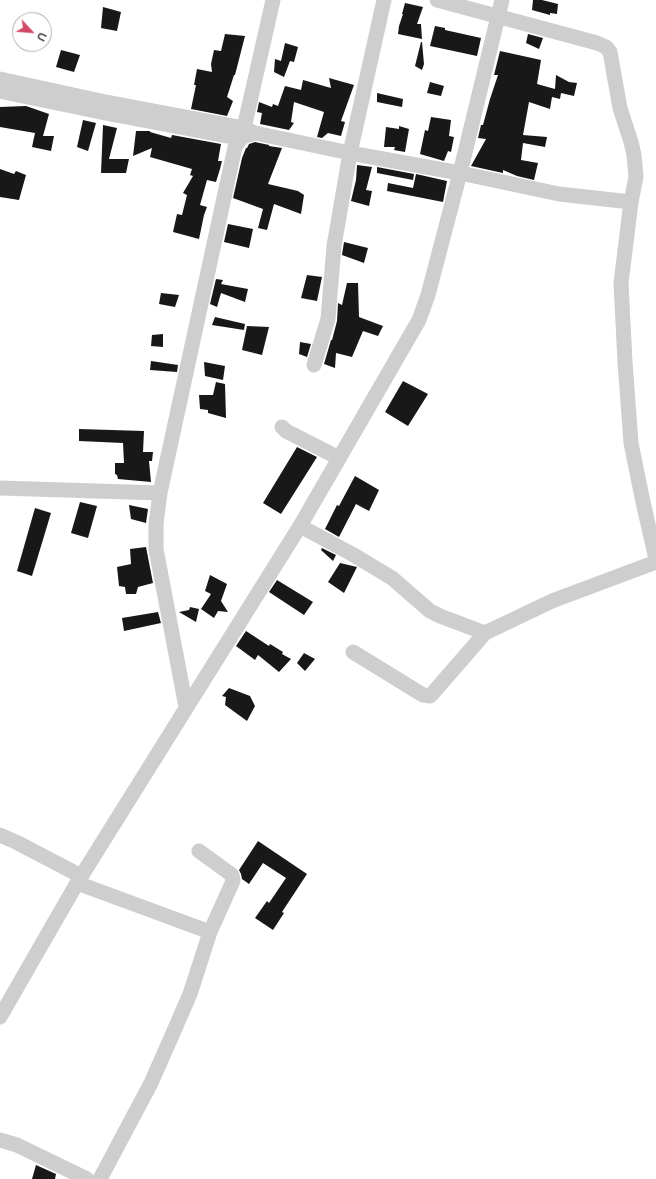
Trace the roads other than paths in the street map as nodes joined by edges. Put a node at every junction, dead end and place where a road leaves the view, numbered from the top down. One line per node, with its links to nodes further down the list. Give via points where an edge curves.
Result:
1 (263, 0): 9 (street)
2 (273, 0): 9 (street)
3 (384, 0): 10 (street)
4 (437, 0): 6 (street)
5 (502, 0): 6 (street)
6 (498, 17): 11 (street); 12 (street, via 597,43 610,52 620,108 634,155 636,176)
7 (0, 79): 9 (street)
8 (0, 91): 9 (street, via 100,112)
9 (240, 135): 10 (street); 17 (street)
10 (350, 153): 11 (street); 13 (street, via 334,246 328,319)
11 (460, 173): 12 (street, via 560,194); 15 (street, via 419,320)
12 (631, 202): 19 (street, via 621,284 624,362 631,443)
13 (314, 365)
14 (282, 427): 15 (street)
15 (339, 458): 18 (street)
16 (0, 488): 17 (street)
17 (160, 493): 22 (street, via 156,549)
18 (300, 526): 20 (street, via 392,578 440,616); 22 (street)
19 (656, 561): 20 (street, via 552,601)
20 (485, 633): 21 (street, via 430,696 423,695)
21 (353, 652)
22 (186, 707): 25 (street)
23 (0, 835): 25 (street)
24 (199, 851): 26 (street, via 233,878)
25 (79, 879): 26 (street); 27 (street)
26 (210, 932): 30 (street, via 190,994 151,1083)
27 (0, 1018)
28 (0, 1140): 29 (street, via 17,1145)
29 (83, 1178)
30 (100, 1179)

